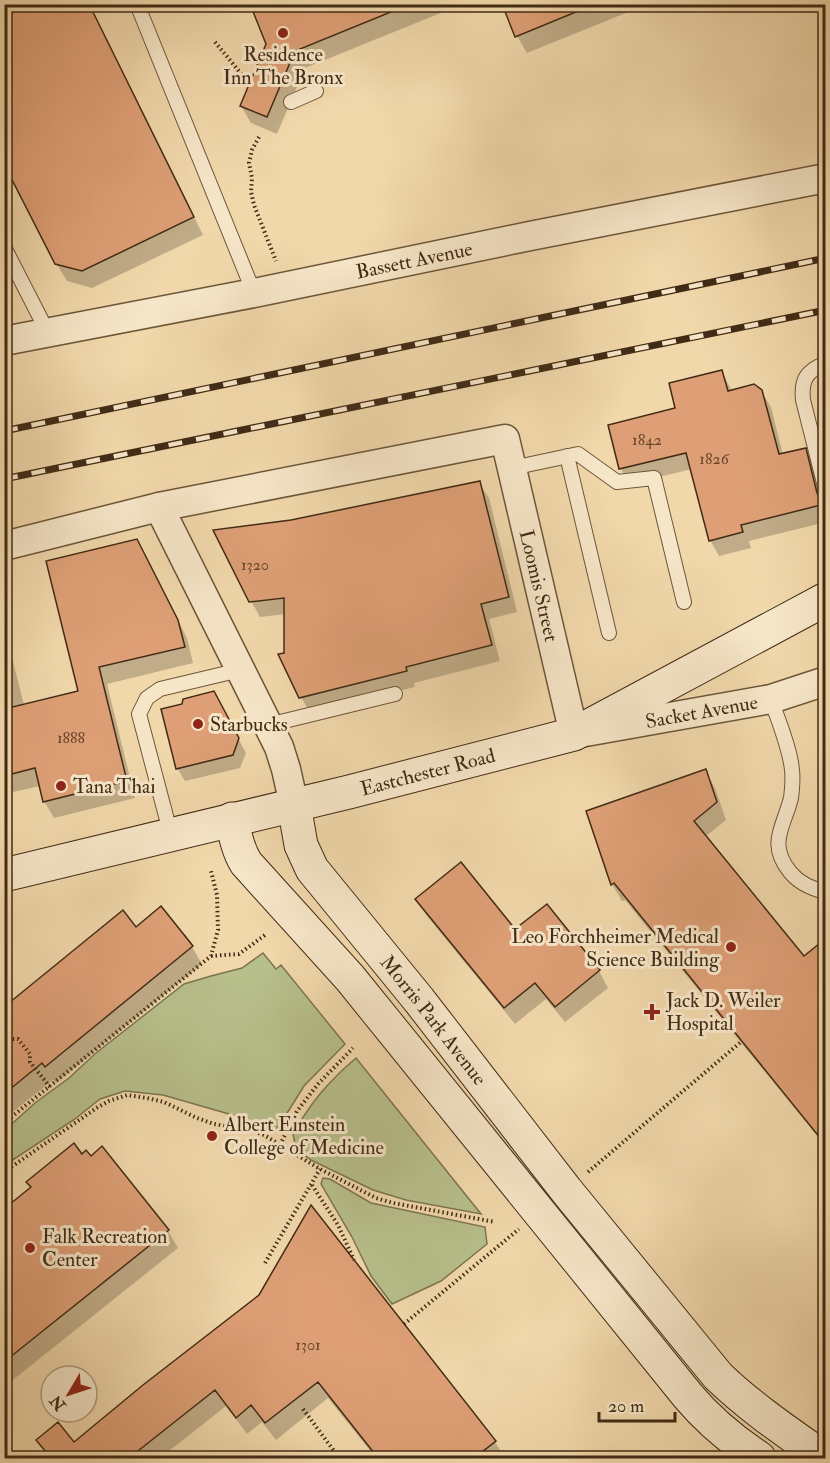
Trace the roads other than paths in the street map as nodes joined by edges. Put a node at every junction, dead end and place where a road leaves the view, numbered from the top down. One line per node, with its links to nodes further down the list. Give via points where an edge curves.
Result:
1 (137, 4): 6 (lane)
2 (316, 91): 3 (lane)
3 (291, 102)
4 (825, 177): 6 (street, Bassett Avenue)
5 (4, 247): 7 (lane)
6 (254, 293): 7 (street, Bassett Avenue)
7 (48, 333): 8 (street, Bassett Avenue)
8 (4, 341)
9 (825, 363): 12 (lane, via 809,372 802,387)
10 (567, 456): 11 (lane); 16 (lane, via 578,454 617,482 654,478); 17 (lane)
11 (512, 468): 13 (street, Loomis Street, via 505,438); 23 (street, Loomis Street)
12 (825, 491)
13 (159, 507): 14 (street); 18 (street, Morris Park Avenue)
14 (4, 546)
15 (825, 599): 23 (main road, Eastchester Road)
16 (684, 602)
17 (609, 633)
18 (240, 670): 22 (street, Morris Park Avenue); 26 (lane, via 160,690 147,698 139,714)
19 (825, 681): 21 (street, Sacket Avenue)
20 (395, 694): 22 (lane)
21 (771, 699): 23 (street, Sacket Avenue); 28 (lane, via 792,771 791,797 778,845 792,874 806,886)
22 (268, 725): 24 (street, Morris Park Avenue, via 286,769)
23 (574, 734): 24 (main road, Eastchester Road)
24 (294, 805): 25 (main road, Eastchester Road); 30 (main road, Morris Park Avenue, via 301,845 312,869 718,1376)
25 (232, 819): 26 (main road, Eastchester Road); 29 (main road, Morris Park Avenue, via 246,863 350,978 703,1414)
26 (171, 835): 27 (main road, Eastchester Road)
27 (4, 875)
28 (825, 892)
29 (759, 1458)
30 (824, 1458)

